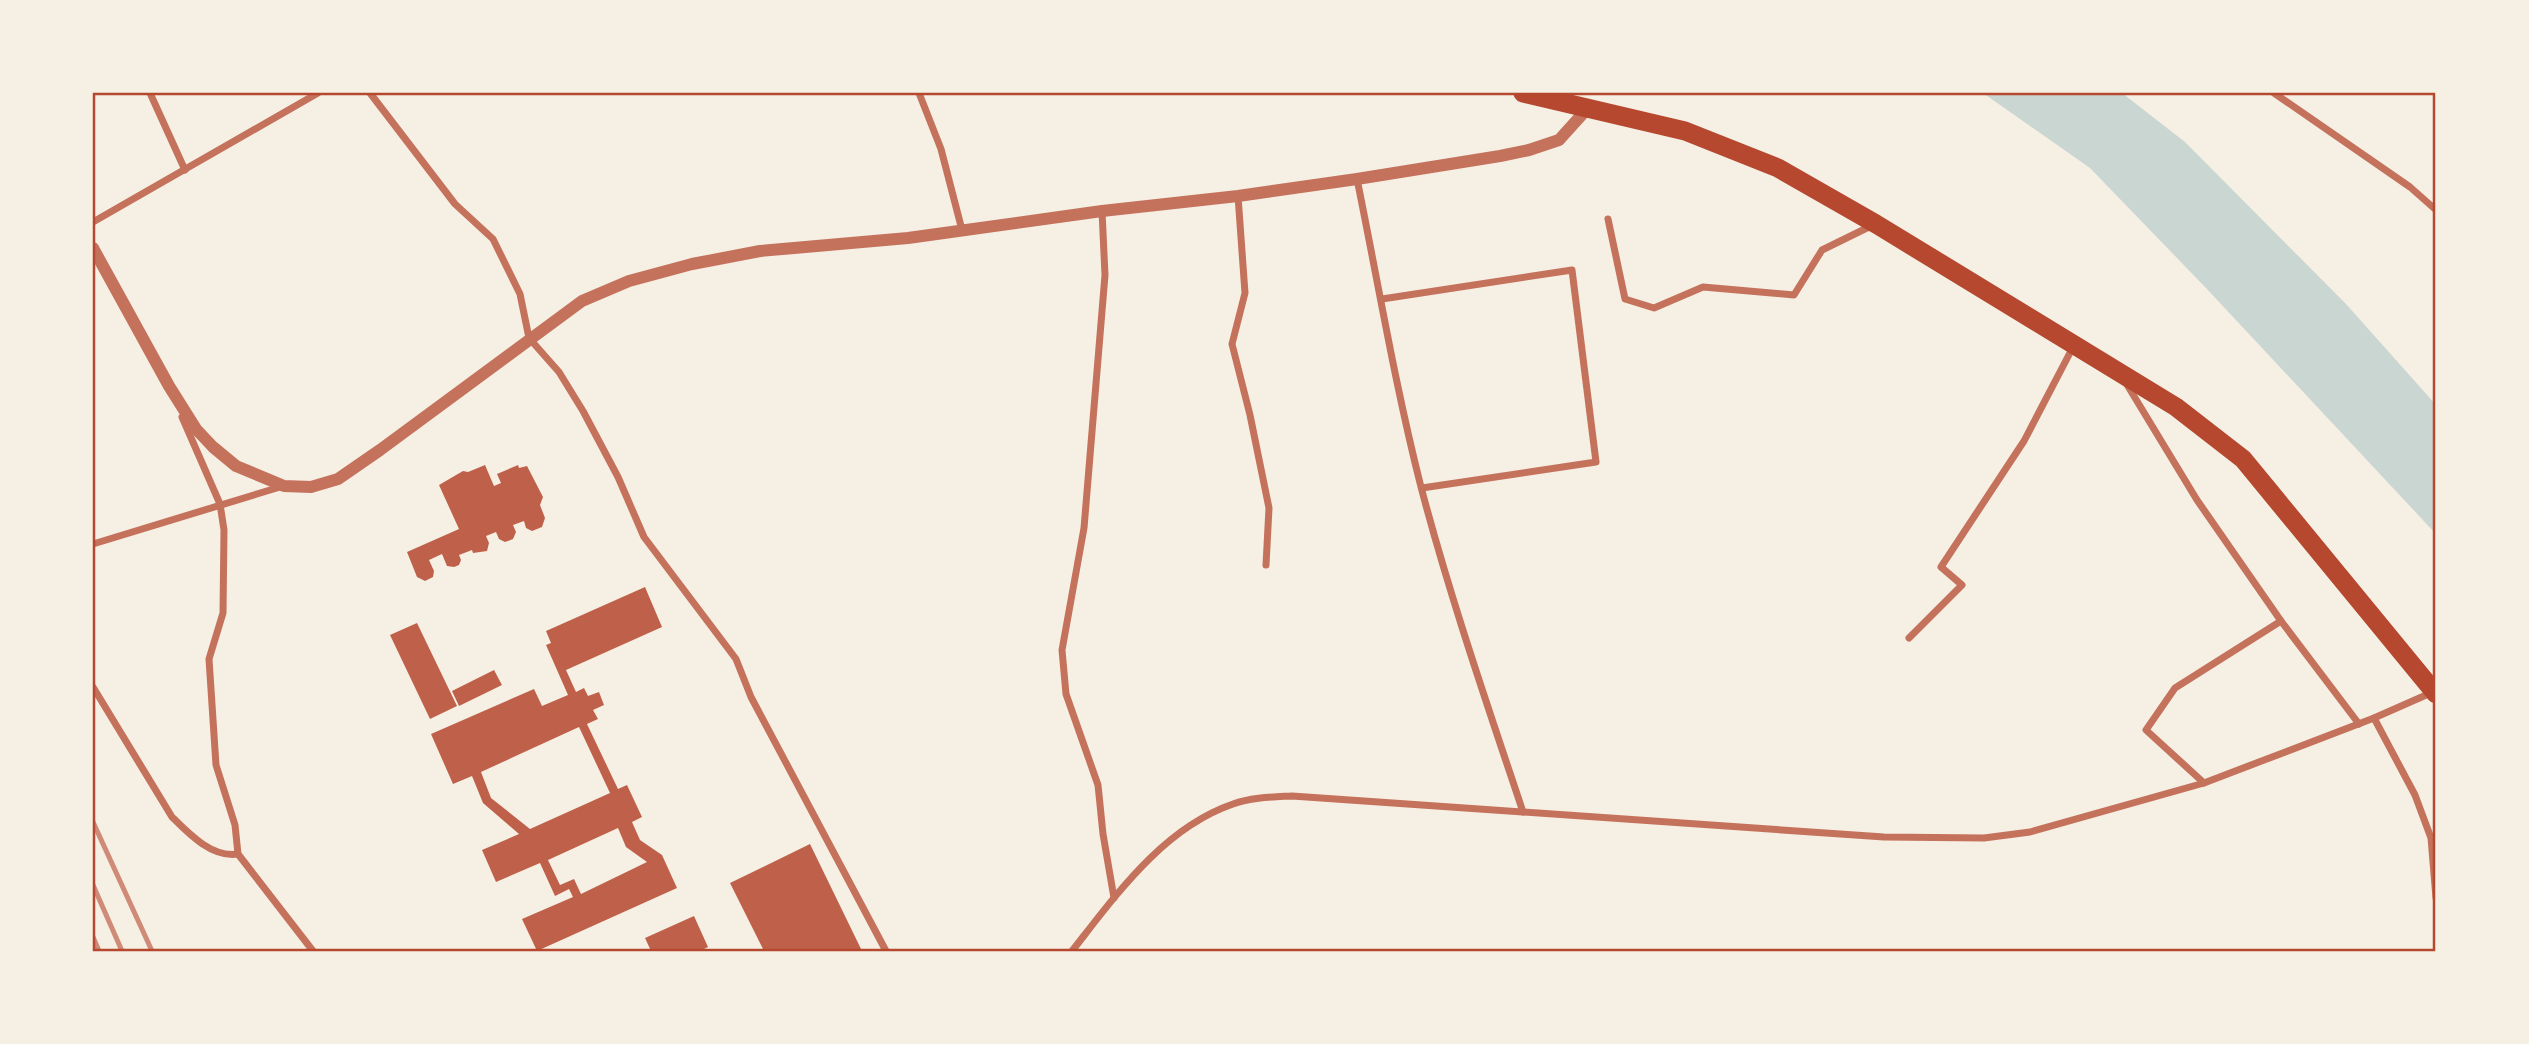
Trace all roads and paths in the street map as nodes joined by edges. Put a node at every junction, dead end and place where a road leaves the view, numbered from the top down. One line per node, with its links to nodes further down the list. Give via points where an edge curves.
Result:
1 (150, 93): 8 (street)
2 (318, 93): 8 (street)
3 (370, 93): 19 (street, via 455,204 493,239 520,294)
4 (919, 93): 16 (street, via 941,149)
5 (1522, 93): 7 (highway)
6 (2274, 93): 11 (street)
7 (1587, 109): 9 (street, via 1559,140 1529,150); 15 (highway, via 1685,131 1733,149 1778,168)
8 (185, 170): 14 (street)
9 (1357, 179): 10 (street); 18 (street)
10 (1238, 196): 12 (street); 27 (street, via 1245,293 1232,344 1269,508)
11 (2436, 209)
12 (1102, 211): 16 (street); 37 (street, via 1105,275 1084,528 1062,650 1066,694 1098,785)
13 (1608, 219): 15 (street, via 1625,299 1654,308 1703,287 1794,295 1822,250)
14 (93, 222)
15 (1877, 223): 20 (highway)
16 (961, 230): 19 (street, via 760,251 692,264 629,281 582,301)
17 (93, 248): 22 (street)
18 (1382, 299): 24 (street); 24 (street, via 1572,270 1596,462)
19 (529, 338): 23 (street, via 338,479 311,486); 40 (street, via 559,372 583,411 644,537 736,659 751,697)
20 (2074, 346): 21 (highway); 29 (street, via 2024,441 1941,567 1962,585)
21 (2118, 371): 28 (street, via 2197,500); 31 (highway, via 2176,407 2242,459)
22 (169, 386): 23 (street, via 213,447 236,466); 25 (street)
23 (284, 485): 25 (street)
24 (1422, 488): 35 (street, via 1455,608)
25 (220, 504): 26 (street); 36 (street, via 223,613 209,659 211,700 216,765 235,825)
26 (93, 544)
27 (1266, 565)
28 (2281, 621): 33 (street); 34 (street, via 2175,688 2146,730)
29 (1909, 638)
30 (93, 687): 36 (street, via 172,817 213,850 227,856)
31 (2435, 693): 32 (street)
32 (2374, 718): 33 (street); 38 (street, via 2415,795 2431,838)
33 (2359, 724): 34 (street)
34 (2204, 782): 35 (street, via 2030,832 1984,838 1884,837)
35 (1523, 812): 37 (street, via 1292,796 1261,798 1233,804 1197,821 1166,843)
36 (238, 854): 39 (street)
37 (1114, 898): 41 (street)
38 (2436, 898)
39 (313, 951)
40 (886, 951)
41 (1072, 951)

